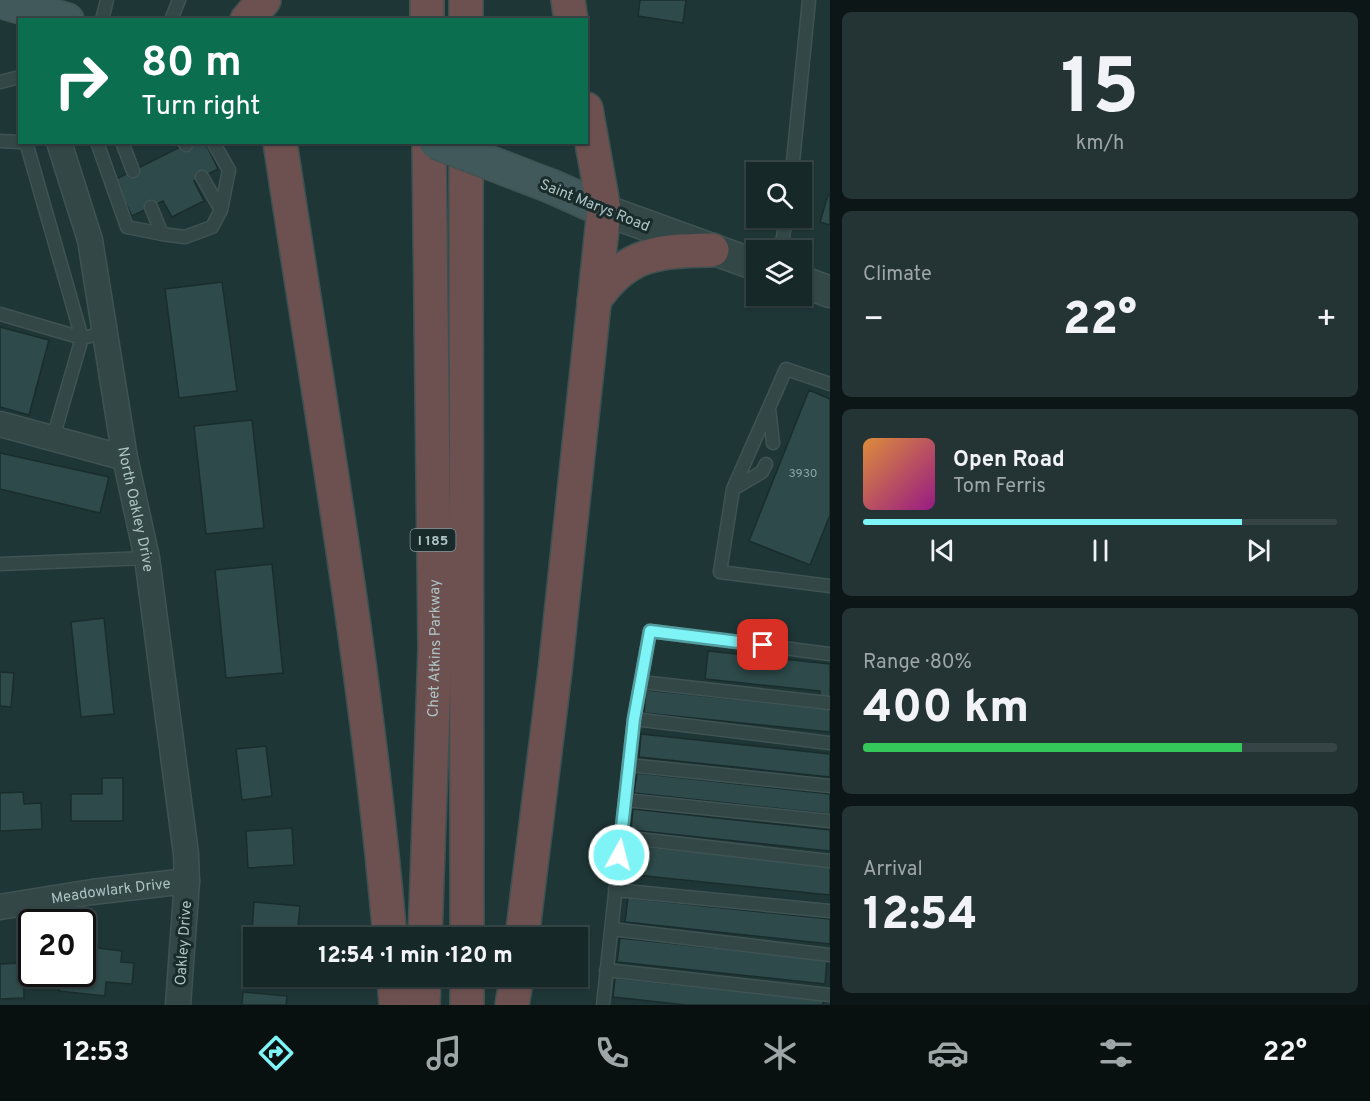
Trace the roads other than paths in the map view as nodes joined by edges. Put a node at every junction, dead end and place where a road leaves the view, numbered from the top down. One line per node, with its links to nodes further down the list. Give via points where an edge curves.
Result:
1 (107, 0): 11 (lane)
2 (179, 0): 12 (lane)
3 (264, 0): 13 (highway)
4 (279, 0): 14 (highway)
5 (427, 0): 15 (highway)
6 (466, 0): 16 (highway)
7 (568, 0): 17 (highway)
8 (809, 0): 32 (lane)
9 (0, 1): 10 (main road)
10 (54, 13)
11 (102, 18)
12 (172, 18)
13 (249, 18)
14 (277, 18)
15 (427, 18)
16 (466, 18)
17 (571, 18)
18 (18, 78): 19 (lane)
19 (0, 82)
20 (588, 120): 37 (highway)
21 (0, 141): 22 (lane)
22 (18, 142)
23 (27, 144): 45 (lane)
24 (60, 144): 45 (street, North Oakley Drive, via 90,240)
25 (98, 144): 38 (lane, via 127,227)
26 (123, 144): 33 (lane)
27 (214, 144): 36 (lane, via 229,170)
28 (280, 144): 72 (highway, via 362,681)
29 (429, 144): 73 (highway, Chet Atkins Parkway / I 185, via 435,648)
30 (441, 144): 37 (main road, Saint Marys Road, bridge)
31 (466, 144): 74 (highway, I 185)
32 (793, 162)
33 (133, 171)
34 (202, 177): 36 (lane)
35 (151, 207): 38 (lane)
36 (221, 210): 38 (lane, via 212,227 198,234)
37 (604, 210): 39 (street, Saint Marys Road); 43 (highway)
38 (162, 234)
39 (712, 250): 40 (street, Saint Marys Road); 43 (highway, via 645,256 606,282)
40 (746, 262)
41 (812, 285): 42 (street)
42 (830, 292)
43 (594, 301): 75 (highway)
44 (0, 314): 45 (lane)
45 (93, 335): 49 (lane); 51 (street, North Oakley Drive)
46 (829, 382): 47 (lane, via 786,369)
47 (769, 407): 50 (lane); 53 (lane)
48 (0, 424): 49 (street)
49 (53, 438): 51 (street)
50 (773, 442)
51 (125, 458): 54 (street, North Oakley Drive)
52 (765, 464): 53 (lane, via 762,472)
53 (733, 489): 56 (lane, via 720,572)
54 (147, 558): 55 (lane); 68 (street, North Oakley Drive)
55 (0, 564)
56 (830, 586)
57 (830, 654): 58 (lane, via 650,631)
58 (641, 682): 59 (lane); 60 (lane)
59 (830, 703)
60 (634, 719): 61 (lane); 62 (lane)
61 (830, 743)
62 (629, 765): 63 (lane); 64 (lane)
63 (830, 786)
64 (625, 800): 65 (lane); 66 (lane)
65 (830, 821)
66 (621, 837): 67 (lane); 69 (lane)
67 (830, 861)
68 (187, 881): 70 (street, Meadowlark Drive); 84 (street, Oakley Drive)
69 (615, 890): 71 (lane); 76 (lane)
70 (0, 907)
71 (830, 911)
72 (389, 927)
73 (426, 927)
74 (467, 927)
75 (523, 927)
76 (611, 929): 77 (lane); 78 (lane)
77 (830, 955)
78 (606, 970): 83 (lane); 89 (lane)
79 (395, 987): 85 (highway)
80 (424, 987): 86 (highway)
81 (467, 987): 87 (highway)
82 (515, 987): 88 (highway)
83 (830, 995)
84 (178, 1005)
85 (396, 1005)
86 (423, 1005)
87 (467, 1005)
88 (513, 1005)
89 (603, 1005)

